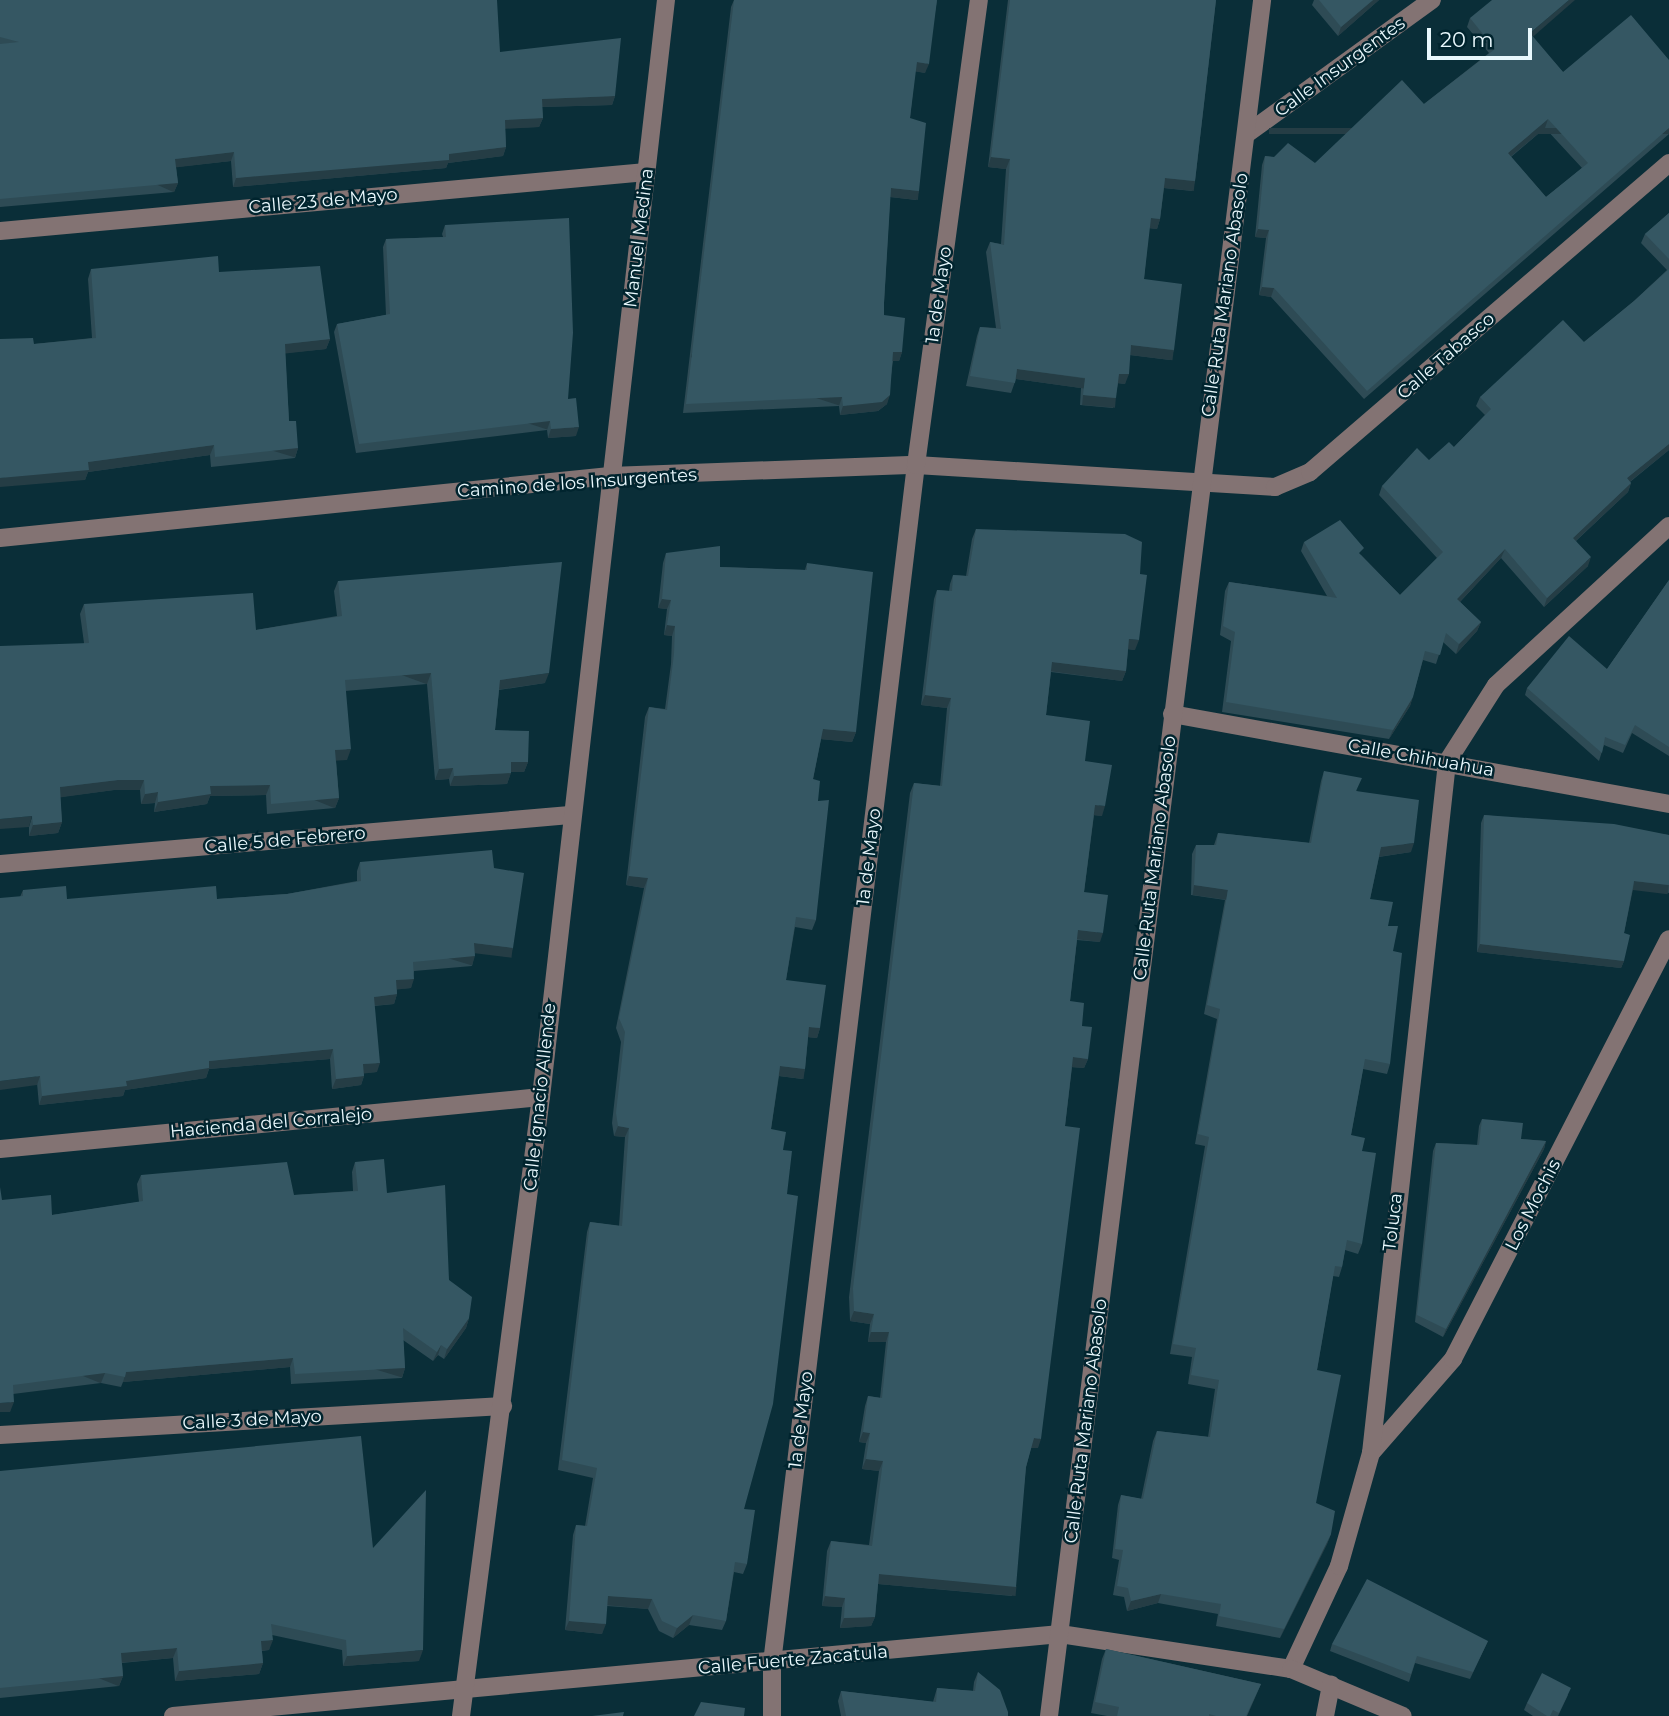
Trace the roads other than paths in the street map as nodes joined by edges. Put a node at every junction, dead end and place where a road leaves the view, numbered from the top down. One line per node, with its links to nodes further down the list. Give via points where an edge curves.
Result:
1 (666, 0): 7 (street, Manuel Medina)
2 (979, 0): 9 (street, 1a de Mayo)
3 (1262, 0): 5 (street, Calle Ruta Mariano Abasolo)
4 (1432, 0): 5 (street, Calle Insurgentes)
5 (1248, 133): 11 (street, Calle Ruta Mariano Abasolo)
6 (1669, 163): 11 (street, Calle Tabasco, via 1310,472 1275,486)
7 (646, 172): 8 (street, Calle 23 de Mayo); 10 (street, Manuel Medina)
8 (0, 231)
9 (916, 465): 10 (street, Camino de los Insurgentes); 11 (street, Camino de los Insurgentes); 26 (street, 1a de Mayo)
10 (610, 476): 13 (street, Camino de los Insurgentes); 17 (street, Calle Ignacio Allende)
11 (1197, 485): 14 (street, Calle Ruta Mariano Abasolo)
12 (1669, 526): 15 (street, via 1496,685)
13 (0, 538)
14 (1172, 714): 15 (street, Calle Chihuahua); 25 (street, Calle Ruta Mariano Abasolo)
15 (1447, 762): 16 (street, Calle Chihuahua); 24 (street, Toluca)
16 (1669, 804)
17 (570, 815): 18 (street, Calle 5 de Febrero); 20 (street, Calle Ignacio Allende)
18 (0, 864)
19 (1669, 940): 24 (street, Los Mochis, via 1453,1359)
20 (541, 1097): 21 (street, Hacienda del Corralejo); 22 (street, Calle Ignacio Allende)
21 (0, 1149)
22 (503, 1406): 23 (street, Calle 3 de Mayo); 28 (street, Calle Ignacio Allende)
23 (0, 1435)
24 (1371, 1453): 27 (street, Toluca, via 1339,1566)
25 (1060, 1634): 26 (street, Calle Fuerte Zacatula); 27 (street, Calle Fuerte Zacatula); 33 (street, Calle Ruta Mariano Abasolo)
26 (772, 1663): 28 (street, Calle Fuerte Zacatula); 32 (street, 1a de Mayo)
27 (1291, 1669): 29 (street, Calle Fuerte Zacatula)
28 (467, 1685): 30 (street, Calle Fuerte Zacatula); 31 (street, Calle Ignacio Allende)
29 (1331, 1685): 34 (street); 35 (street, Calle Fuerte Zacatula)
30 (173, 1716)
31 (461, 1716)
32 (772, 1716)
33 (1049, 1716)
34 (1325, 1716)
35 (1402, 1716)

